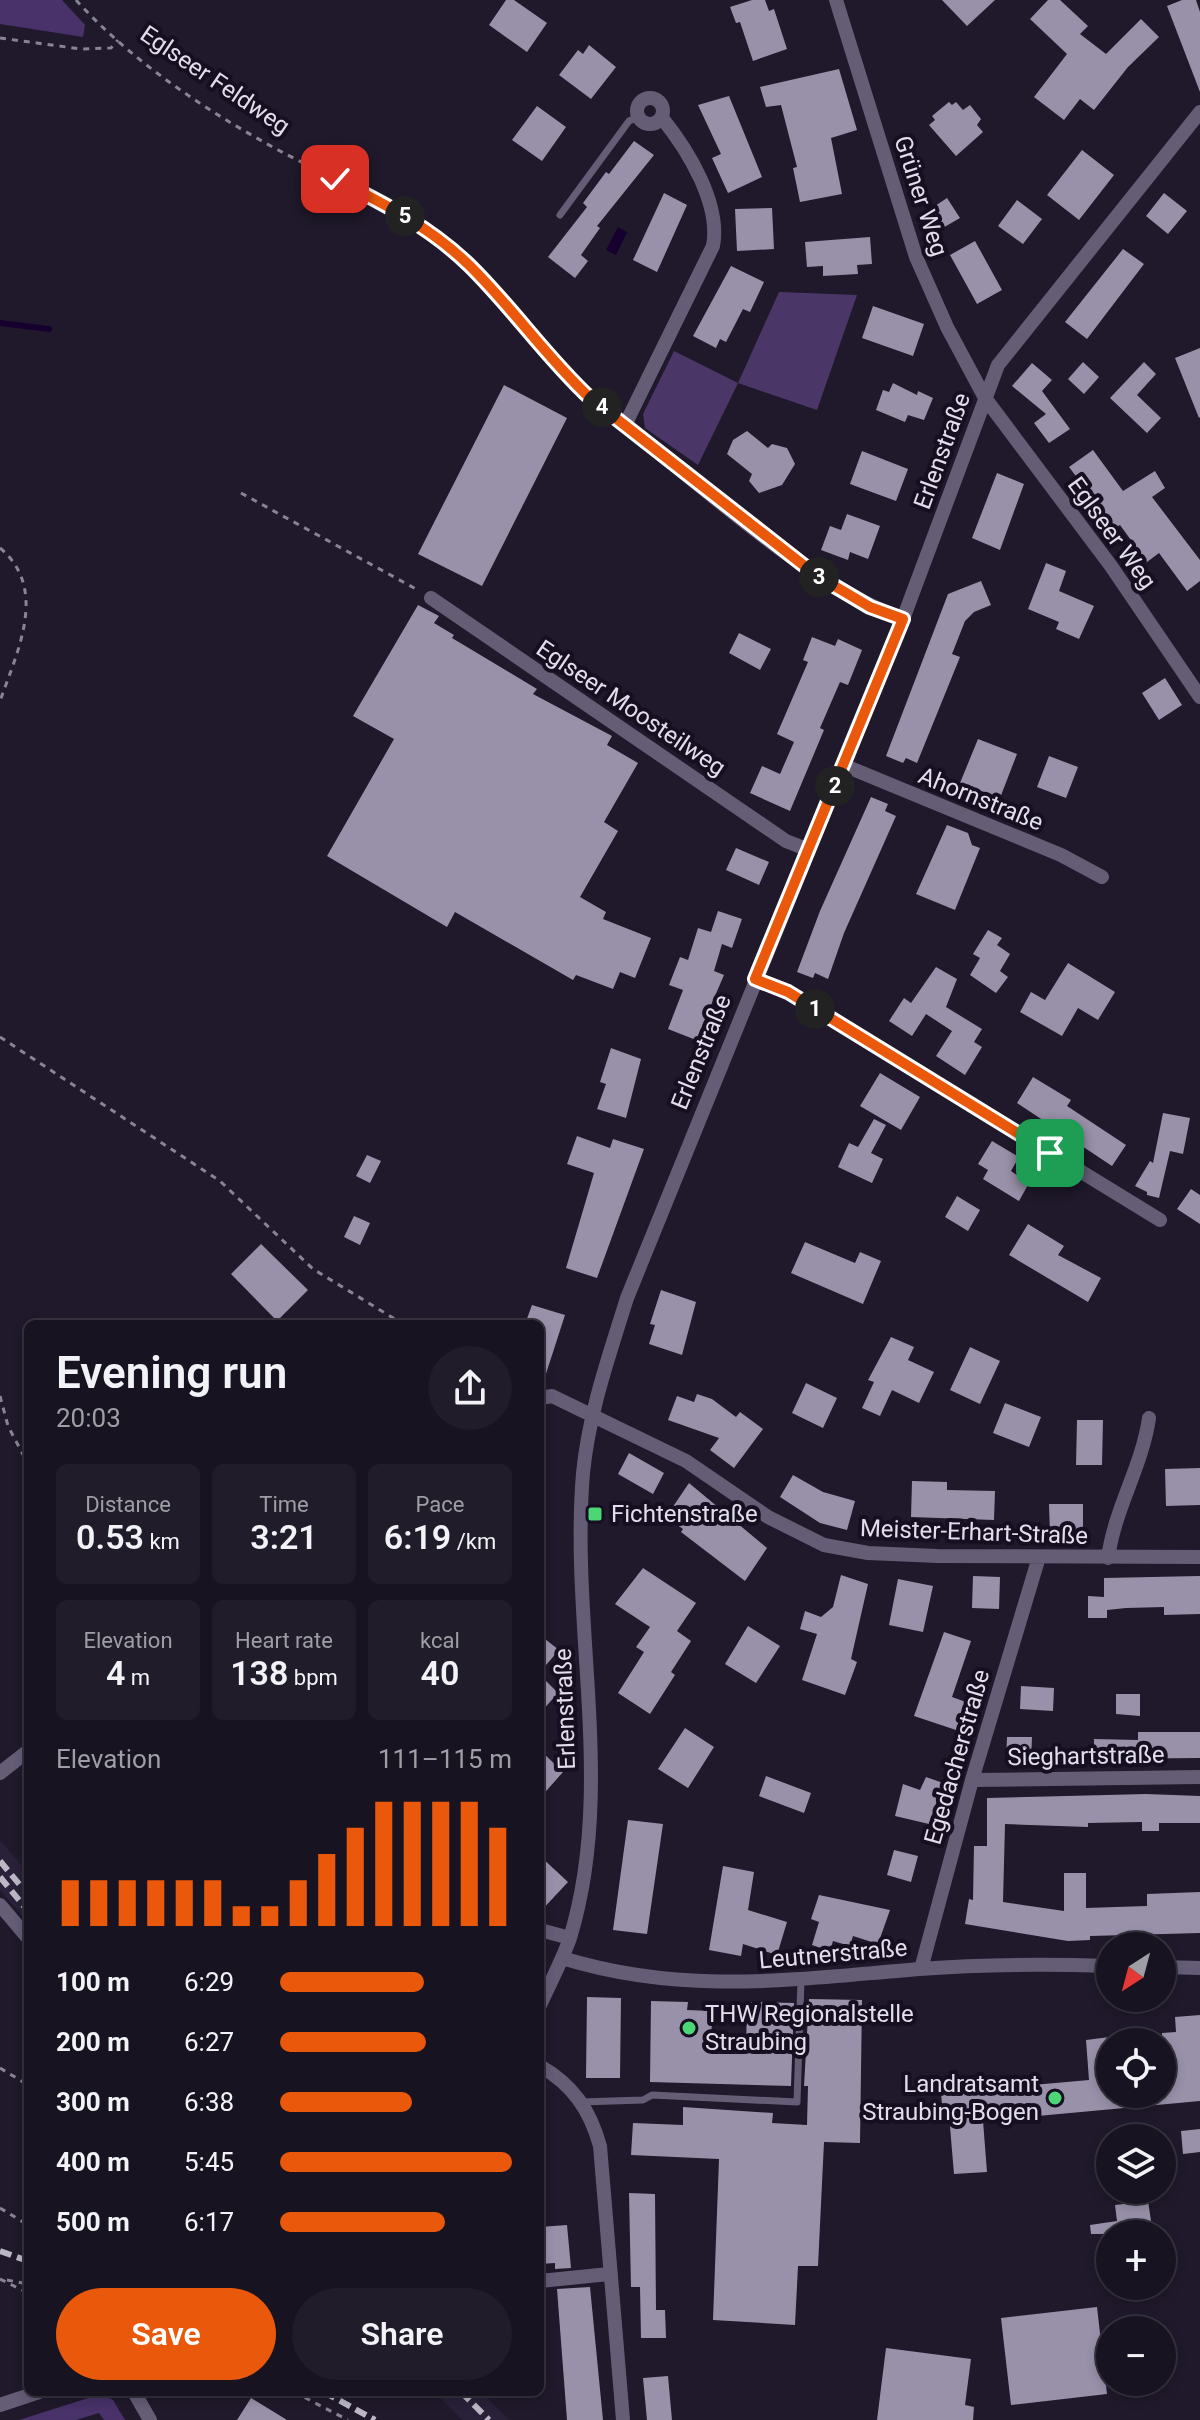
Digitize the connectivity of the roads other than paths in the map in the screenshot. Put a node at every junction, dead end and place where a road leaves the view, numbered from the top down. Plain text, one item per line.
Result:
1 (836, 0) edge
2 (1200, 112) edge
3 (638, 117) junction
4 (662, 118) junction
5 (560, 215) dead end
6 (985, 398) junction
7 (431, 598) road end
8 (903, 619) junction
9 (1200, 697) edge
10 (843, 765) junction
11 (809, 850) junction
12 (1102, 877) dead end
13 (755, 979) junction
14 (1160, 1220) dead end
15 (544, 1397) edge
16 (591, 1414) junction
17 (1149, 1418) dead end
18 (1039, 1557) junction
19 (1200, 1557) edge
20 (1108, 1558) junction
21 (24, 1754) edge
22 (0, 1773) edge
23 (1200, 1777) edge
24 (972, 1780) junction
25 (0, 1905) edge
26 (544, 1931) edge
27 (24, 1933) edge
28 (570, 1938) junction
29 (562, 1958) junction
30 (1096, 1966) edge
31 (1176, 1967) edge
32 (1200, 1968) edge
33 (921, 1969) junction
34 (801, 1980) junction
35 (544, 1996) edge
36 (544, 2068) edge
37 (581, 2102) junction
38 (609, 2274) junction
39 (544, 2281) edge
40 (27, 2396) edge
41 (136, 2396) edge
42 (0, 2405) edge
43 (150, 2420) edge
44 (623, 2420) edge

1 - 6 street, Grüner Weg
2 - 6 street, Erlenstraße
3 - 4 street
3 - 4 street
3 - 5 lane
4 - 8 street
6 - 8 street, Erlenstraße
6 - 9 street, Eglseer Weg
7 - 11 street, Eglseer Moosteilweg
8 - 10 street, Erlenstraße
10 - 11 street, Erlenstraße
10 - 12 street, Ahornstraße
11 - 13 street, Erlenstraße
13 - 14 street
13 - 16 street, Erlenstraße
15 - 16 street
16 - 18 street, Meister-Erhart-Straße
16 - 28 street, Erlenstraße
17 - 20 street
18 - 20 street, Meister-Erhart-Straße
18 - 24 street, Egedacherstraße
19 - 20 street, Meister-Erhart-Straße
21 - 22 street
23 - 24 street, Sieghartstraße
24 - 33 street, Egedacherstraße
25 - 27 street
26 - 28 street
28 - 29 street, Erlenstraße
29 - 34 street, Leutnerstraße
29 - 35 street, Erlenstraße
30 - 33 street, Leutnerstraße
31 - 32 street
33 - 34 street, Leutnerstraße
34 - 37 lane
36 - 37 street
37 - 38 street
38 - 39 street
38 - 44 street
40 - 42 street
41 - 43 street

